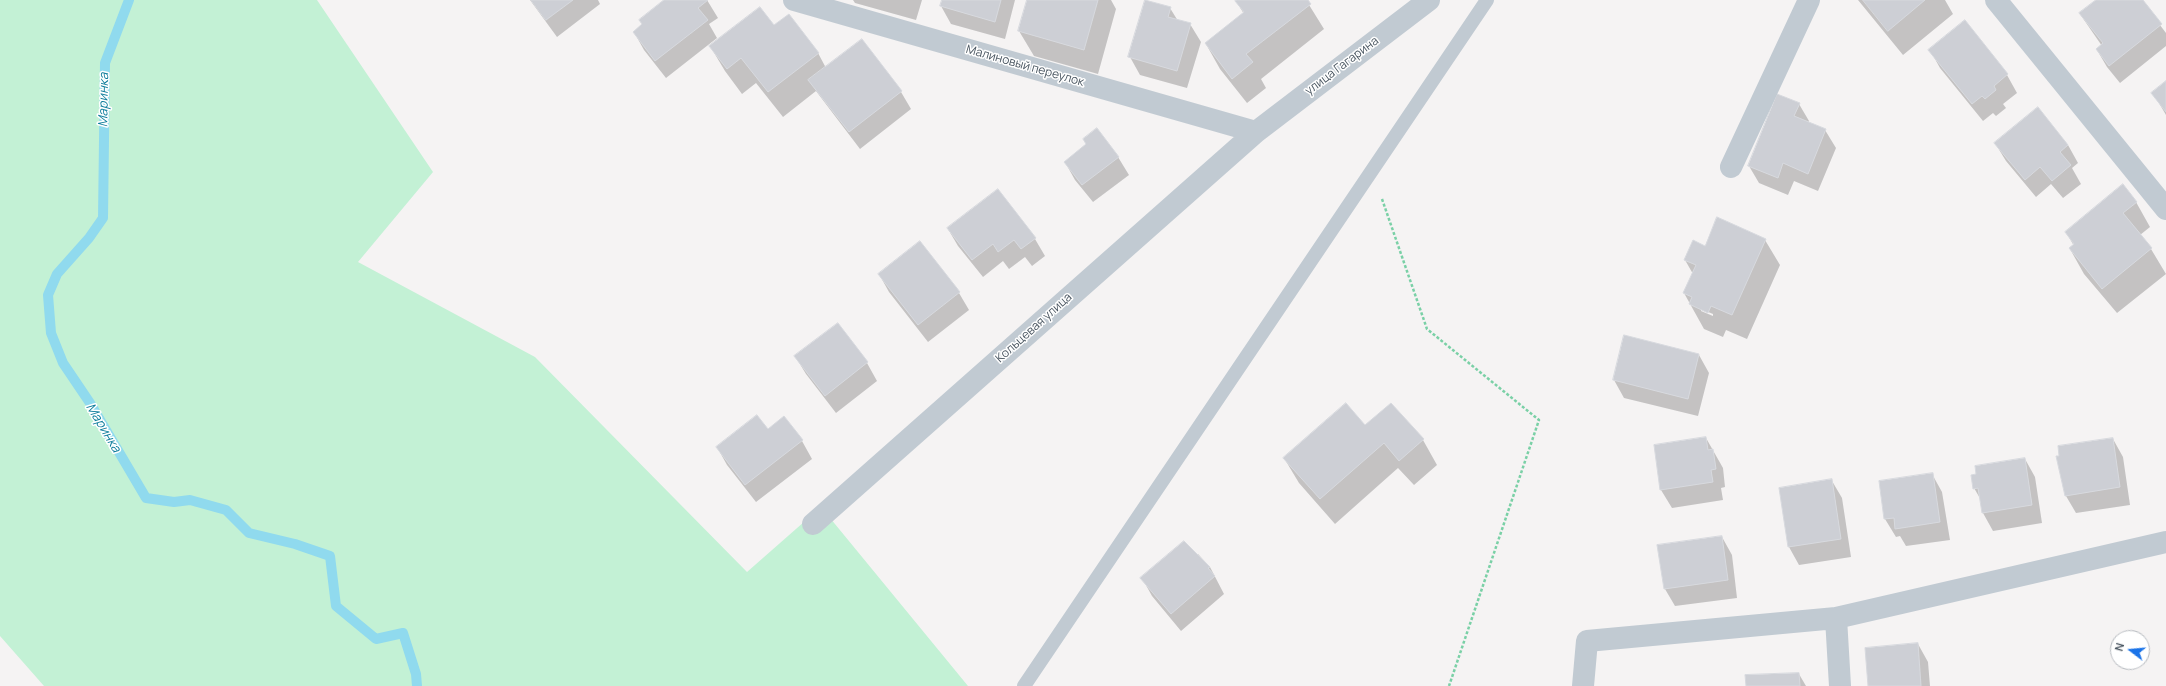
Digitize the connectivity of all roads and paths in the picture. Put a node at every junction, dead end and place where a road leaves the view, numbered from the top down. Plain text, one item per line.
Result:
1 (794, 0) edge
2 (1429, 0) edge
3 (1487, 0) edge
4 (1810, 0) edge
5 (1996, 0) edge
6 (1256, 132) junction
7 (1731, 167) dead end
8 (1372, 170) junction
9 (2166, 209) edge
10 (813, 524) dead end
11 (2166, 542) edge
12 (1836, 618) junction
13 (1024, 686) edge
14 (1449, 686) edge
15 (1583, 686) edge
16 (1840, 686) edge

1 - 6 street, Малиновый переулок
2 - 6 street, улица Гагарина
3 - 8 lane
4 - 7 street
5 - 9 street
6 - 10 street, Кольцевая улица
8 - 13 lane
8 - 14 path
11 - 12 street
12 - 15 street
12 - 16 street

